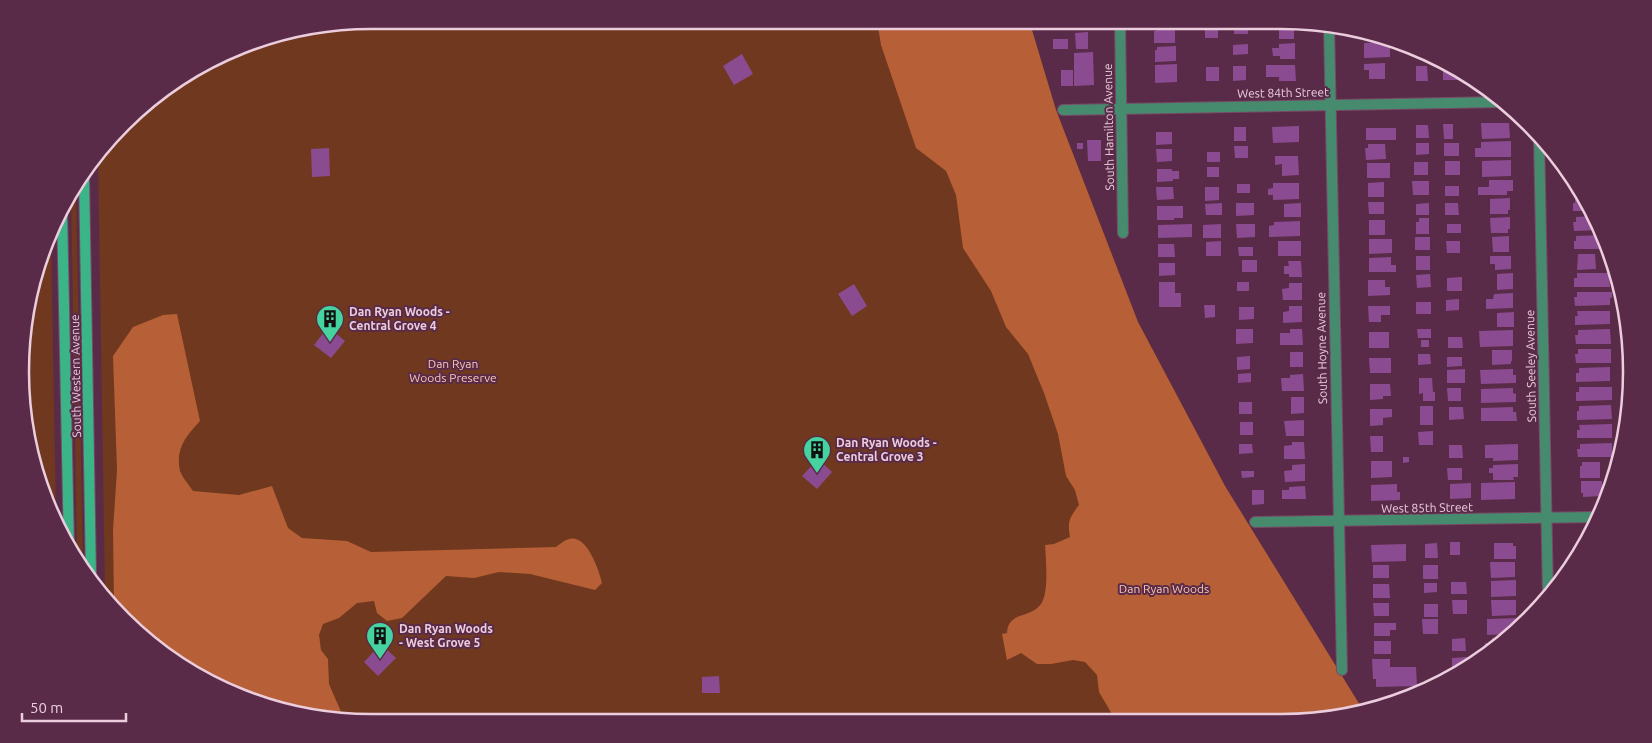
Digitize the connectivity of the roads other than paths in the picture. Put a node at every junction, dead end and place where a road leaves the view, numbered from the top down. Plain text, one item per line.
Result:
1 (1120, 29) edge
2 (1329, 33) edge
3 (1492, 102) edge
4 (1331, 105) junction
5 (1122, 109) junction
6 (1063, 110) dead end
7 (1539, 148) edge
8 (84, 185) edge
9 (62, 224) edge
10 (1123, 233) dead end
11 (1591, 517) edge
12 (1547, 518) junction
13 (1255, 522) dead end
14 (1338, 522) junction
15 (69, 531) edge
16 (91, 567) edge
17 (1548, 585) edge
18 (1342, 670) dead end

1 - 5 street, South Hamilton Avenue
2 - 4 street, South Hoyne Avenue
3 - 4 street, West 84th Street
4 - 5 street, West 84th Street
4 - 14 street, South Hoyne Avenue
5 - 6 street, West 84th Street
5 - 10 street, South Hamilton Avenue
7 - 12 street, South Seeley Avenue
8 - 16 main road, South Western Avenue
9 - 15 main road, South Western Avenue
11 - 12 street, West 85th Street
12 - 14 street, West 85th Street
12 - 17 street, South Seeley Avenue
13 - 14 street, West 85th Street
14 - 18 street, South Hoyne Avenue

